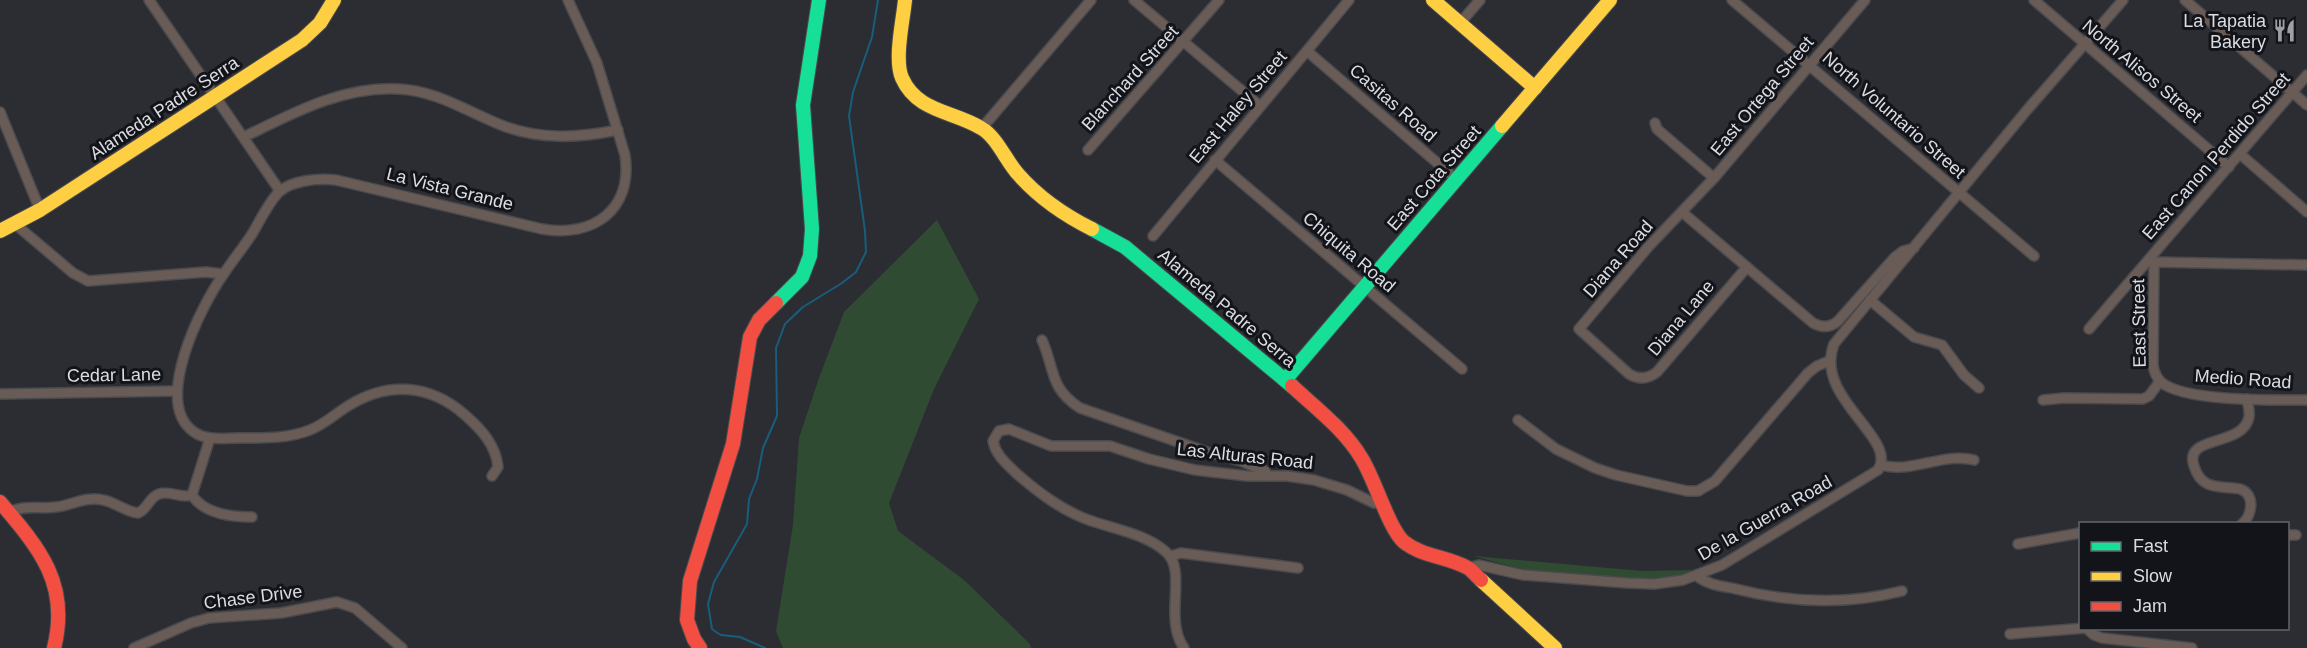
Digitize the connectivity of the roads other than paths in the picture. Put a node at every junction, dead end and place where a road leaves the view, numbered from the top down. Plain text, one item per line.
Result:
1 (149, 0) edge
2 (333, 0) edge
3 (568, 0) edge
4 (819, 0) edge
5 (905, 0) edge
6 (1091, 0) edge
7 (1134, 0) edge
8 (1219, 0) edge
9 (1348, 0) edge
10 (1433, 0) edge
11 (1480, 0) edge
12 (1610, 0) edge
13 (1733, 0) edge
14 (1865, 0) edge
15 (2034, 0) edge
16 (2123, 0) edge
17 (2185, 0) edge
18 (1460, 22) junction
19 (1184, 42) junction
20 (2086, 44) junction
21 (1308, 51) junction
22 (1810, 65) junction
23 (2307, 75) edge
24 (1535, 88) junction
25 (2292, 92) junction
26 (215, 97) junction
27 (2307, 105) edge
28 (1260, 106) junction
29 (0, 112) edge
30 (1655, 123) dead end
31 (982, 128) junction
32 (618, 130) junction
33 (243, 137) junction
34 (1088, 150) dead end
35 (2240, 154) junction
36 (1215, 160) junction
37 (2229, 167) junction
38 (1714, 178) junction
39 (1456, 179) junction
40 (280, 191) junction
41 (1959, 192) junction
42 (40, 210) junction
43 (1682, 212) junction
44 (2307, 212) edge
45 (15, 224) junction
46 (0, 231) edge
47 (1153, 236) dead end
48 (1914, 248) junction
49 (2034, 256) dead end
50 (2152, 260) junction
51 (2307, 265) edge
52 (1747, 267) junction
53 (223, 274) junction
54 (1365, 287) junction
55 (1870, 300) junction
56 (1579, 329) joint
57 (2089, 329) dead end
58 (1042, 340) dead end
59 (1830, 361) junction
60 (1462, 369) dead end
61 (1285, 380) junction
62 (2160, 381) junction
63 (1979, 388) dead end
64 (176, 391) junction
65 (0, 394) edge
66 (2247, 399) junction
67 (2043, 400) dead end
68 (2307, 400) edge
69 (1518, 420) dead end
70 (210, 438) junction
71 (1974, 460) dead end
72 (1881, 465) junction
73 (492, 476) dead end
74 (1268, 476) junction
75 (192, 495) junction
76 (1383, 503) junction
77 (5, 507) edge
78 (252, 517) dead end
79 (2243, 522) edge
80 (2079, 533) edge
81 (2018, 544) dead end
82 (1171, 556) junction
83 (1298, 568) dead end
84 (1468, 568) junction
85 (1697, 576) junction
86 (1902, 591) dead end
87 (2079, 629) edge
88 (2088, 630) edge
89 (2010, 634) dead end
90 (56, 647) edge
91 (135, 648) edge
92 (402, 648) edge
93 (700, 648) edge
94 (1184, 648) edge
95 (1555, 648) edge
96 (2193, 648) edge

1 - 26 street
2 - 26 street, Alameda Padre Serra
3 - 32 street, La Vista Grande
4 - 93 street
5 - 31 street, Alameda Padre Serra
6 - 31 street
7 - 19 street
8 - 19 street, Blanchard Street
9 - 21 street, East Haley Street
10 - 18 street
11 - 18 street
12 - 24 street, East Cota Street
13 - 22 street, North Voluntario Street
14 - 22 street, East Ortega Street
15 - 20 street, North Alisos Street
16 - 20 street
17 - 25 street
18 - 24 street
19 - 28 street
19 - 34 street, Blanchard Street
20 - 37 street, North Alisos Street
20 - 41 street
21 - 28 street, East Haley Street
21 - 39 street, Casitas Road
22 - 38 street, East Ortega Street
22 - 41 street, North Voluntario Street
23 - 25 street, East Canon Perdido Street
24 - 39 street, East Cota Street
25 - 27 street
25 - 35 street, East Canon Perdido Street
26 - 33 street
26 - 42 street, Alameda Padre Serra
28 - 36 street, East Haley Street
29 - 42 street
30 - 38 street
31 - 61 street, Alameda Padre Serra
32 - 33 street
32 - 40 street, La Vista Grande
33 - 40 street
35 - 37 street, East Canon Perdido Street
35 - 44 street
36 - 47 street, East Haley Street
36 - 54 street, Chiquita Road
37 - 50 street, East Canon Perdido Street
38 - 43 street, East Ortega Street
39 - 54 street, East Cota Street
40 - 53 street
41 - 48 street
41 - 49 street, North Voluntario Street
42 - 45 street, Alameda Padre Serra
43 - 52 street
43 - 56 street, Diana Road
45 - 46 street, Alameda Padre Serra
45 - 53 street
48 - 52 street
48 - 55 street
50 - 51 street
50 - 57 street, East Canon Perdido Street
50 - 62 street, East Street
52 - 56 street, Diana Lane
53 - 64 street
54 - 60 street, Chiquita Road
54 - 61 street, East Cota Street
55 - 59 street
55 - 63 street
58 - 74 street
59 - 69 street
59 - 72 street
61 - 76 street, Alameda Padre Serra
62 - 66 street, Medio Road
62 - 67 street
64 - 65 street, Cedar Lane
64 - 70 street, Cedar Lane
66 - 68 street, Medio Road
66 - 79 street
70 - 73 street
70 - 75 street
71 - 72 street
72 - 85 street, De la Guerra Road
74 - 76 street, Las Alturas Road
74 - 82 street, Las Alturas Road
75 - 77 street
75 - 78 street
76 - 84 street, Alameda Padre Serra
77 - 90 street
80 - 81 street
82 - 83 street
82 - 94 street
84 - 85 street, De la Guerra Road
84 - 95 street, Alameda Padre Serra
85 - 86 street
87 - 89 street
88 - 96 street
91 - 92 street, Chase Drive

